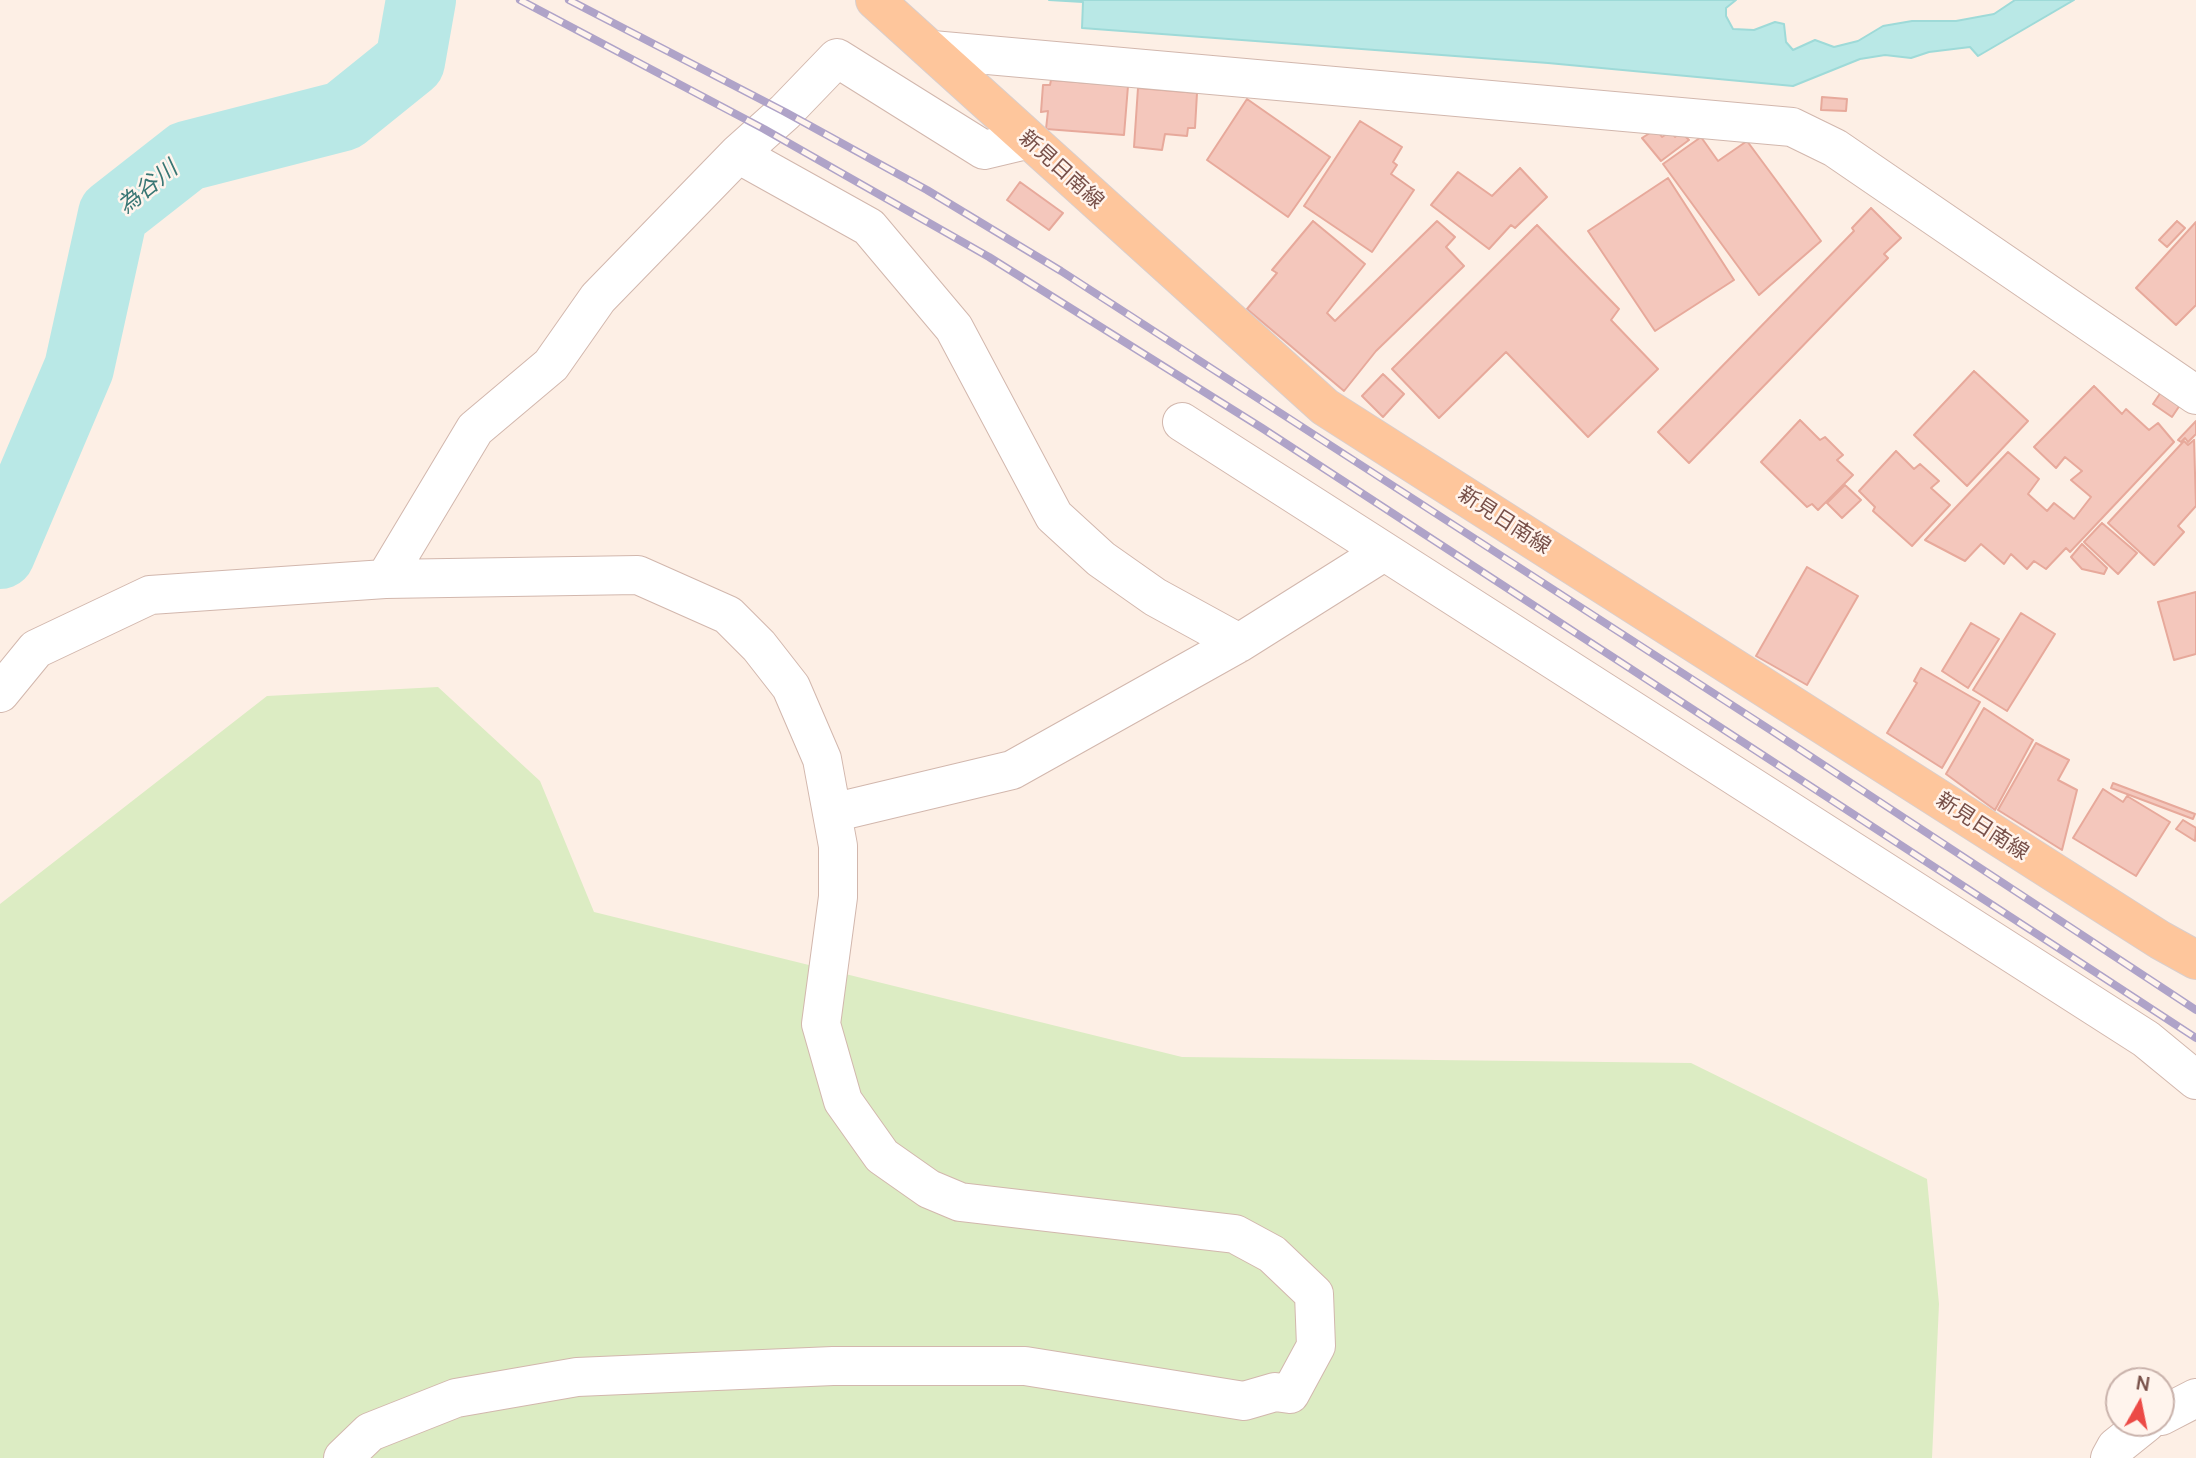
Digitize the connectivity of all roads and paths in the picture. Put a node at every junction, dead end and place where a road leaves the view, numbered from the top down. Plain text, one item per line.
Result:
1 (875, 0) edge
2 (932, 50) junction
3 (1026, 140) junction
4 (737, 154) junction
5 (2196, 395) edge
6 (1182, 422) dead end
7 (1382, 553) junction
8 (385, 579) junction
9 (1239, 643) junction
10 (0, 693) edge
11 (832, 813) junction
12 (2196, 960) edge
13 (2196, 1080) edge
14 (2196, 1398) edge
15 (2175, 1409) edge
16 (2128, 1437) edge
17 (343, 1458) edge
18 (2110, 1458) edge

1 - 2 main road, 新見日南線
2 - 3 main road, 新見日南線
2 - 5 street
3 - 4 street
3 - 12 main road, 新見日南線
4 - 8 street
4 - 9 street
6 - 7 street
7 - 9 street
7 - 13 street
8 - 10 street
8 - 11 street
9 - 11 street
11 - 17 street
14 - 15 street
16 - 18 street

